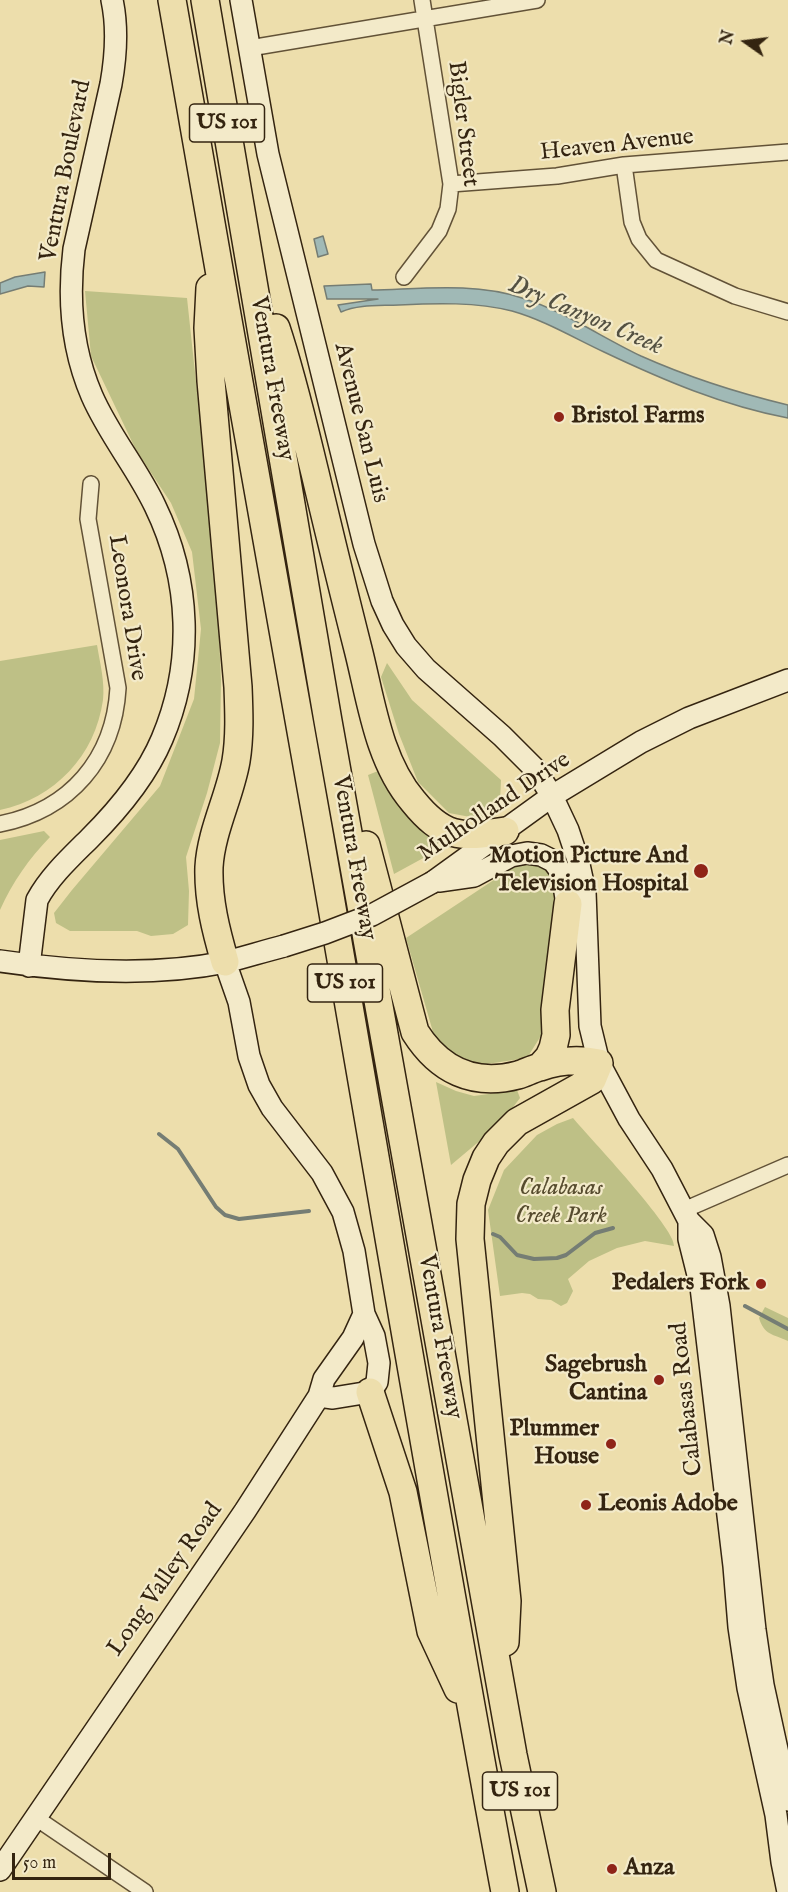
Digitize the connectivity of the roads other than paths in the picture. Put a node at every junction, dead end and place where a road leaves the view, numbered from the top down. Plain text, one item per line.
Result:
1 (112, 0) edge
2 (172, 0) edge
3 (205, 0) edge
4 (241, 0) edge
5 (422, 0) edge
6 (537, 0) edge
7 (425, 19) junction
8 (250, 48) junction
9 (788, 152) edge
10 (624, 165) junction
11 (451, 184) junction
12 (213, 245) junction
13 (248, 246) junction
14 (404, 277) dead end
15 (788, 312) edge
16 (91, 484) dead end
17 (788, 680) edge
18 (328, 721) junction
19 (552, 796) junction
20 (0, 824) edge
21 (505, 831) junction
22 (433, 882) junction
23 (568, 904) junction
24 (0, 961) edge
25 (225, 962) junction
26 (29, 966) junction
27 (599, 1063) junction
28 (540, 1067) junction
29 (788, 1165) edge
30 (687, 1215) junction
31 (364, 1314) junction
32 (370, 1392) junction
33 (319, 1396) junction
34 (502, 1690) junction
35 (473, 1722) junction
36 (788, 1800) edge
37 (36, 1818) junction
38 (0, 1870) edge
39 (145, 1892) edge
40 (505, 1892) edge
41 (542, 1892) edge
42 (788, 1892) edge

1 - 26 main road, Ventura Boulevard
2 - 12 highway, Ventura Freeway / US 101
3 - 13 highway, Ventura Freeway / US 101
4 - 8 main road, Avenue San Luis
5 - 7 street, Bigler Street
6 - 7 street
7 - 8 street
7 - 11 street, Bigler Street
8 - 19 main road, Avenue San Luis
9 - 10 street, Heaven Avenue
10 - 11 street, Heaven Avenue
10 - 15 street
11 - 14 street, Bigler Street
12 - 25 highway
12 - 35 highway, Ventura Freeway / US 101
13 - 18 highway, Ventura Freeway / US 101
13 - 21 highway
16 - 20 street, Leonora Drive
17 - 19 main road, Mulholland Drive
18 - 28 highway
18 - 34 highway, Ventura Freeway / US 101
19 - 21 main road, Mulholland Drive
19 - 27 main road, Calabasas Road
21 - 22 main road, Mulholland Drive
22 - 23 main road
22 - 25 main road, Mulholland Drive, bridge
23 - 27 main road
23 - 28 highway
24 - 26 main road, Mulholland Drive
25 - 26 main road, Mulholland Drive
25 - 31 main road
27 - 28 highway
27 - 30 main road, Calabasas Road
27 - 34 highway
29 - 30 street
30 - 36 main road, Calabasas Road
30 - 42 main road, Calabasas Road
31 - 32 main road
31 - 33 main road, Long Valley Road
32 - 33 main road
32 - 35 highway
33 - 37 main road, Long Valley Road
34 - 41 highway, Ventura Freeway / US 101
35 - 40 highway, Ventura Freeway / US 101
37 - 38 main road, Long Valley Road
37 - 39 street

